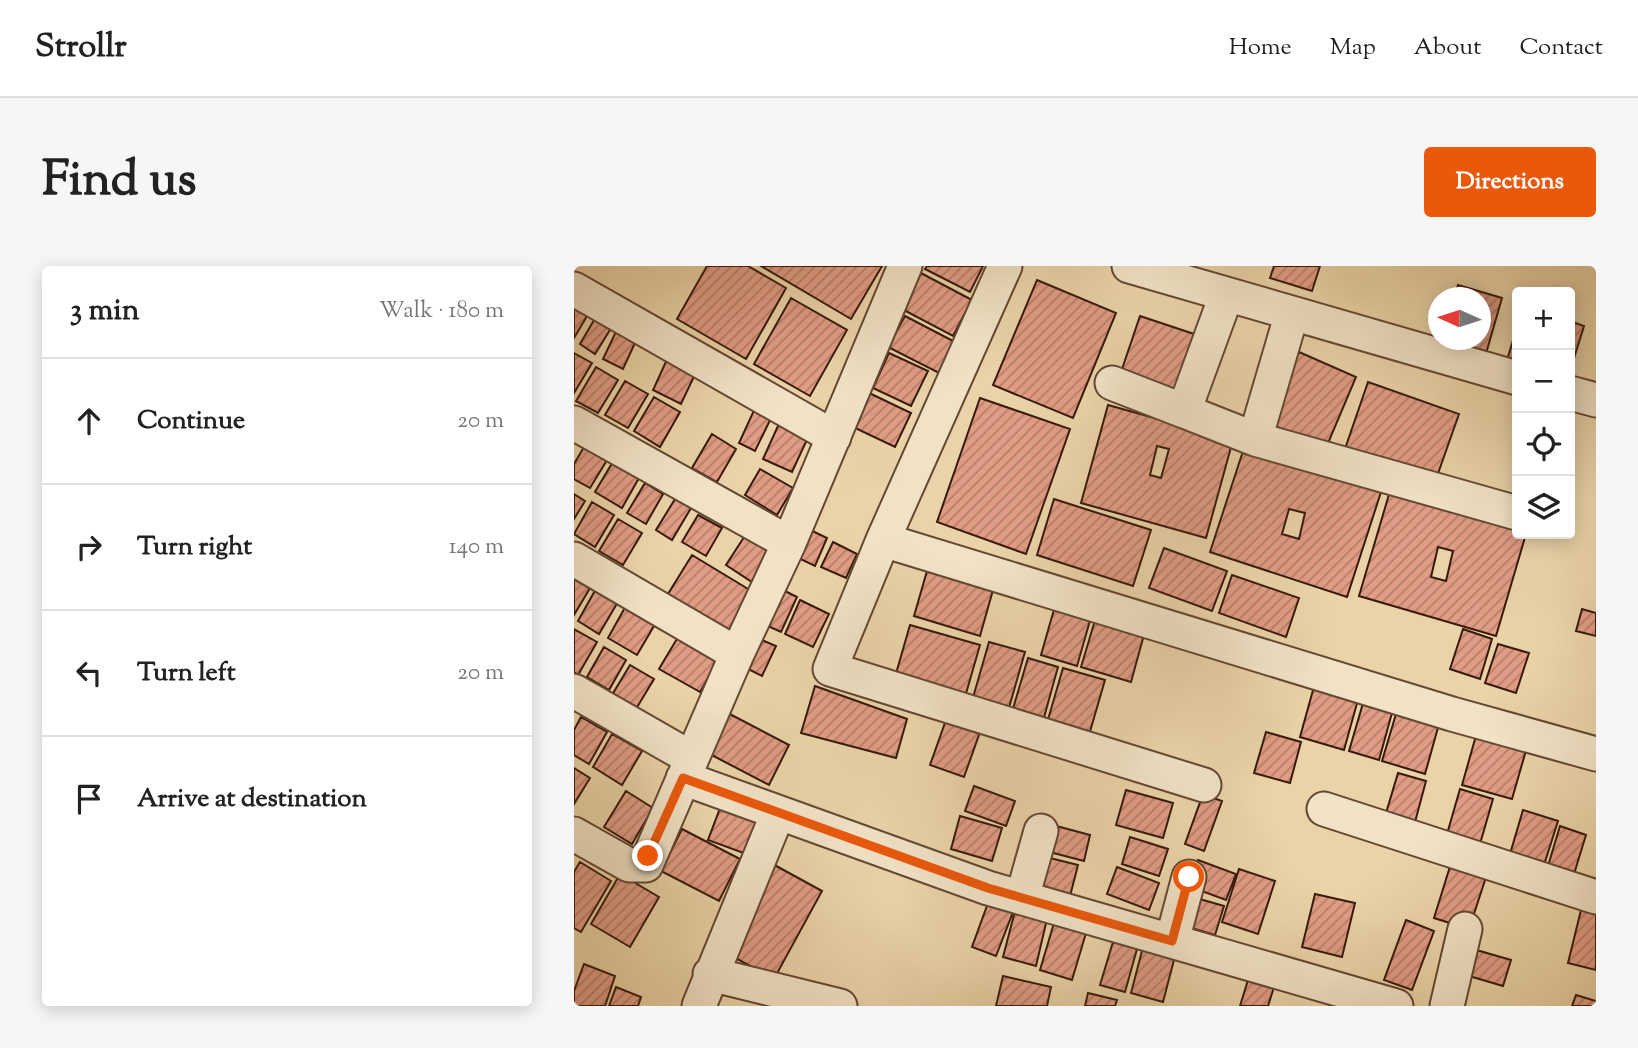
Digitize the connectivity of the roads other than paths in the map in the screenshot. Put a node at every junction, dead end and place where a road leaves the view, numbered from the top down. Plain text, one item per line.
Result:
1 (905, 266) edge
2 (1005, 266) edge
3 (1129, 266) edge
4 (574, 289) edge
5 (1226, 296) junction
6 (1292, 313) junction
7 (1512, 377) edge
8 (1112, 383) dead end
9 (1575, 394) edge
10 (1596, 400) edge
11 (1184, 411) junction
12 (574, 424) edge
13 (834, 437) junction
14 (1255, 439) junction
15 (1512, 512) edge
16 (883, 540) junction
17 (789, 543) junction
18 (574, 559) edge
19 (737, 654) junction
20 (574, 691) edge
21 (1596, 754) edge
22 (687, 768) junction
23 (1204, 785) dead end
24 (1324, 809) dead end
25 (778, 813) junction
26 (1041, 831) dead end
27 (574, 834) edge
28 (1189, 877) dead end
29 (1596, 897) edge
30 (1022, 898) junction
31 (1465, 929) dead end
32 (1172, 941) junction
33 (710, 974) junction
34 (699, 1006) edge
35 (840, 1006) edge
36 (1396, 1006) edge
37 (1447, 1006) edge

1 - 13 street
2 - 16 street
3 - 5 street
4 - 13 street
5 - 6 street
5 - 11 street
6 - 7 street
6 - 14 street
8 - 11 street
9 - 10 street
11 - 14 street
12 - 17 street
13 - 17 street
14 - 15 street
16 - 21 street
16 - 23 street
17 - 19 street
18 - 19 street
19 - 22 street
20 - 22 street
22 - 25 street
22 - 27 street
24 - 29 street
25 - 30 street
25 - 33 street
26 - 30 street
28 - 32 street
30 - 32 street
31 - 37 street
32 - 36 street
33 - 34 street
33 - 35 street

